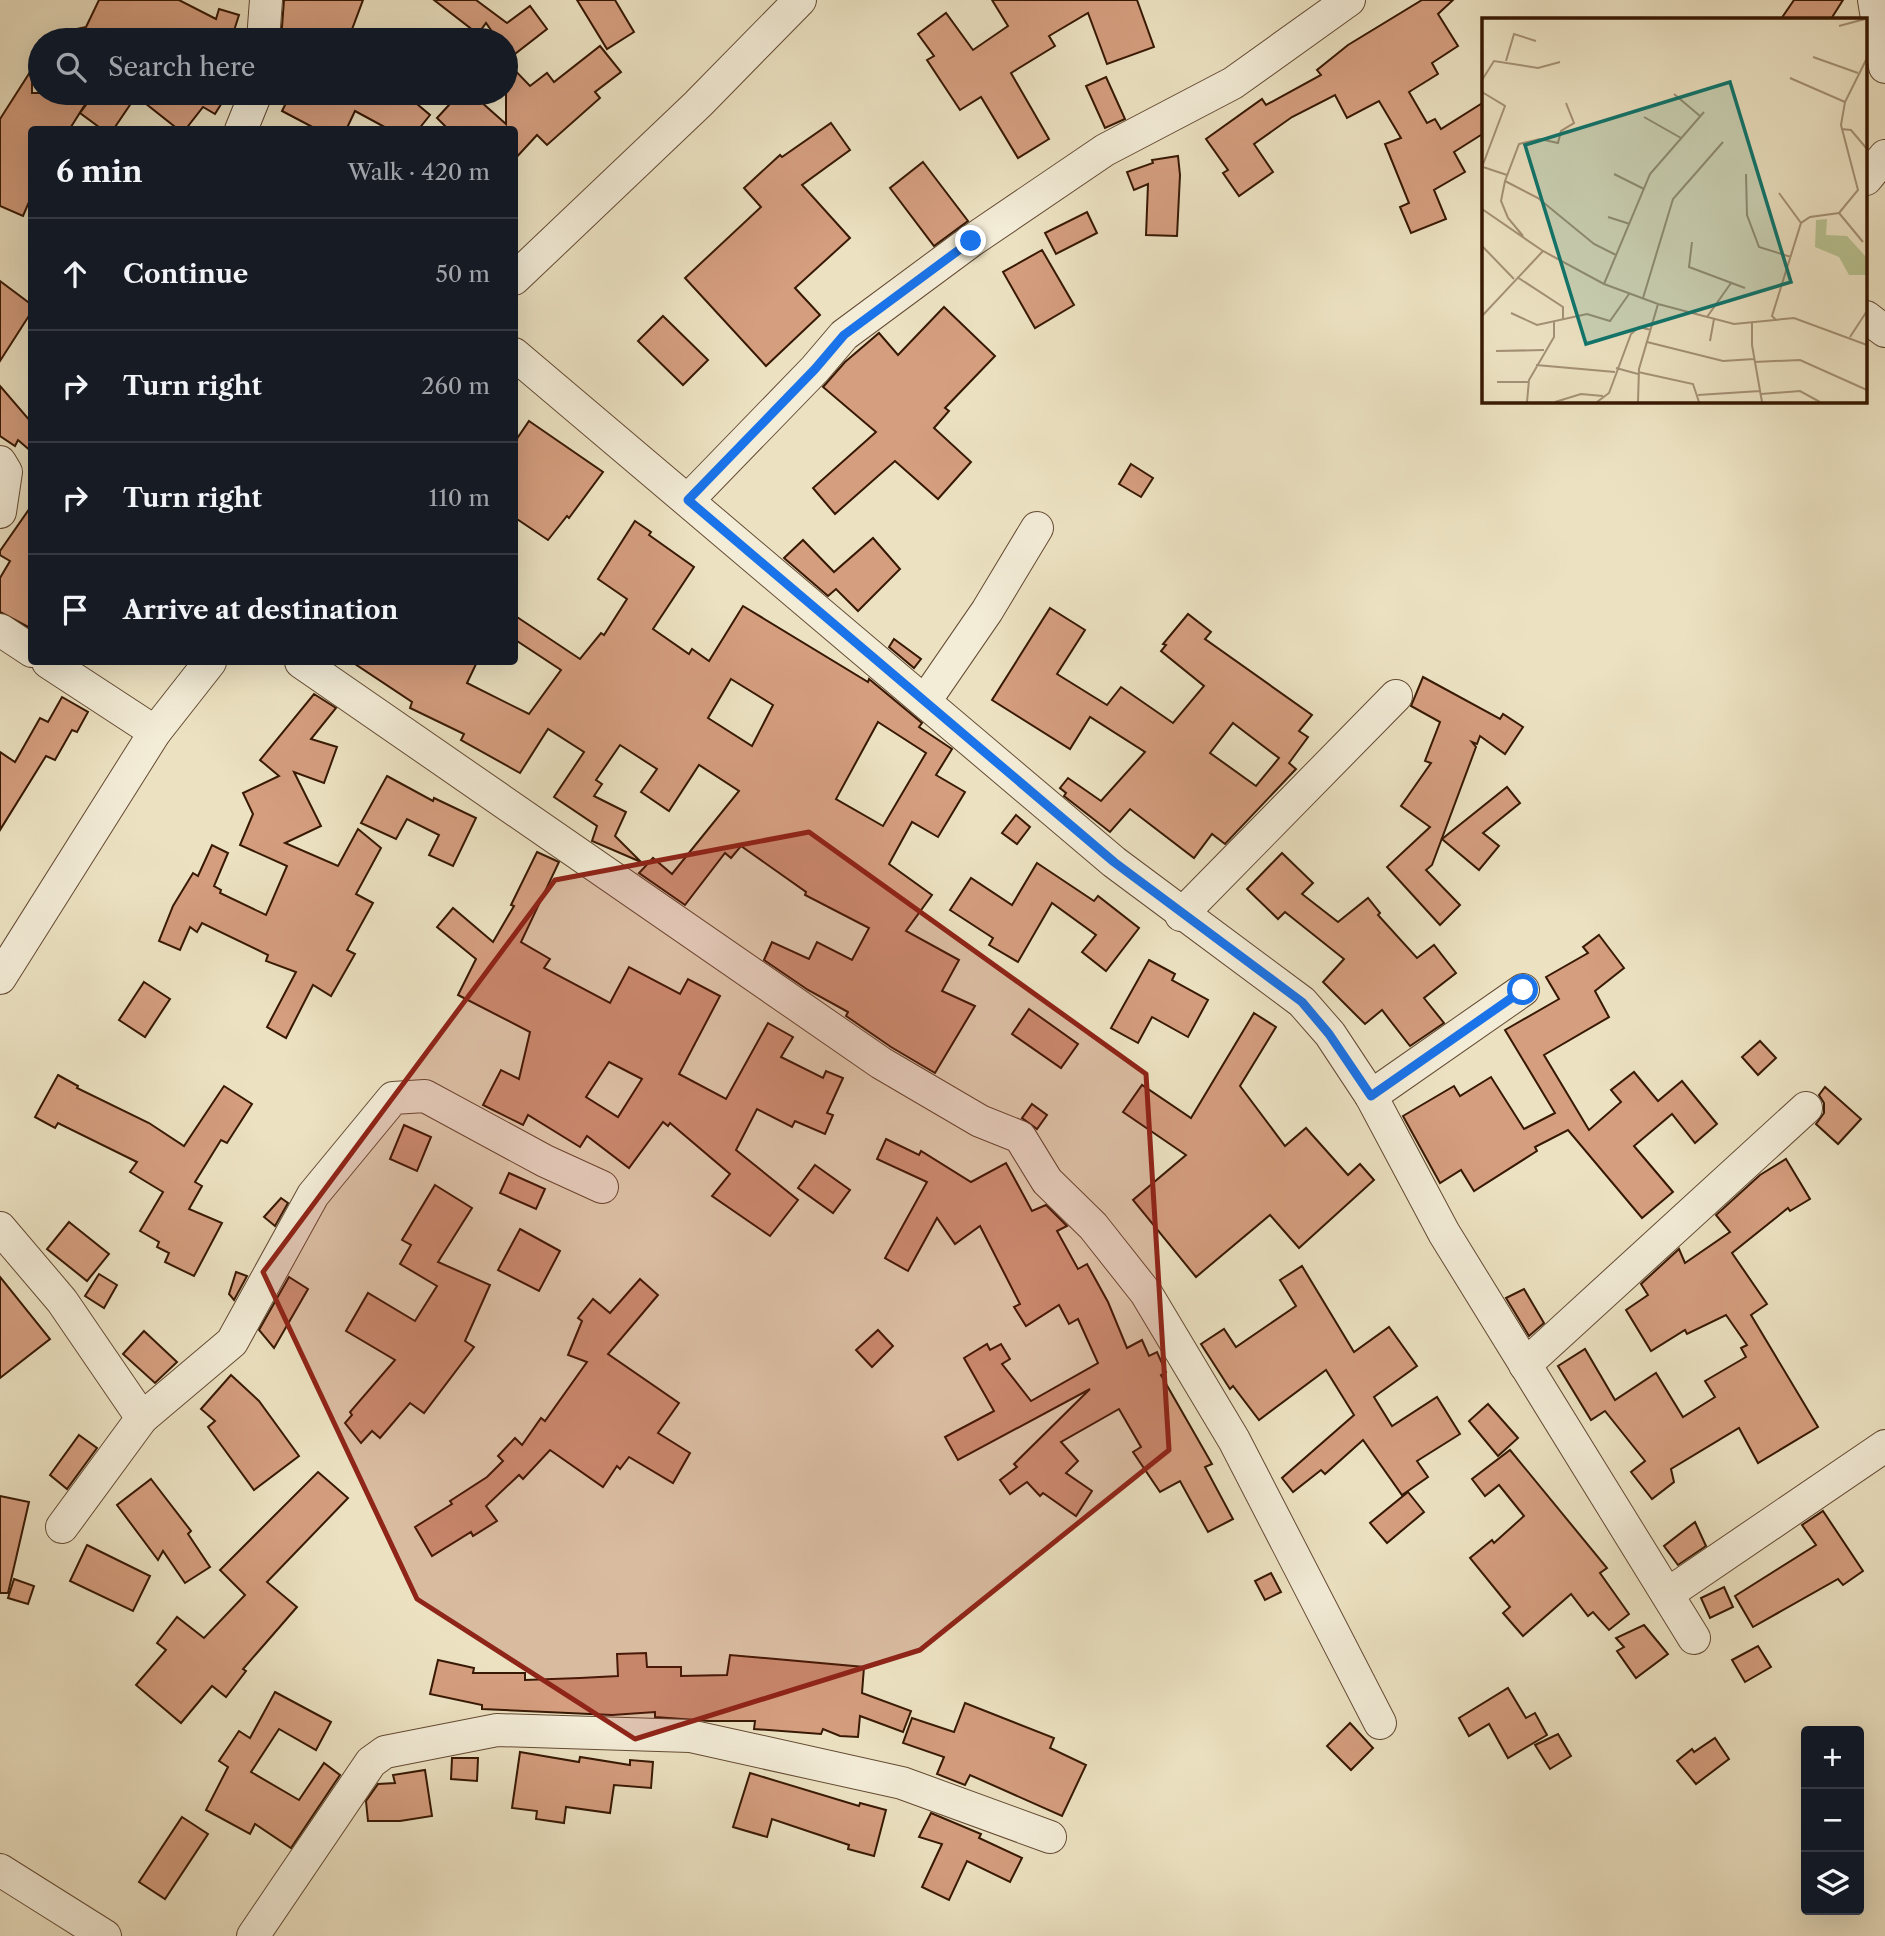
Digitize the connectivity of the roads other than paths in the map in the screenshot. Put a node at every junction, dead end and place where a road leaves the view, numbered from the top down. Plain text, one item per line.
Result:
1 (267, 0) edge
2 (800, 0) edge
3 (1349, 0) edge
4 (1874, 0) edge
5 (264, 28) edge
6 (1885, 67) edge
7 (251, 105) edge
8 (243, 126) edge
9 (1885, 156) edge
10 (1868, 177) edge
11 (518, 275) edge
12 (1868, 318) edge
13 (1885, 331) edge
14 (518, 357) edge
15 (0, 462) edge
16 (688, 500) junction
17 (0, 513) edge
18 (1037, 528) dead end
19 (0, 630) edge
20 (28, 648) edge
21 (53, 665) edge
22 (208, 665) edge
23 (305, 665) edge
24 (1396, 696) dead end
25 (925, 701) junction
26 (155, 732) junction
27 (1181, 915) junction
28 (0, 978) edge
29 (1523, 990) dead end
30 (1371, 1096) junction
31 (1805, 1108) dead end
32 (602, 1187) dead end
33 (0, 1228) edge
34 (1525, 1365) junction
35 (142, 1418) junction
36 (1885, 1446) edge
37 (62, 1527) dead end
38 (1669, 1593) junction
39 (1694, 1638) dead end
40 (1380, 1723) dead end
41 (1050, 1837) dead end
42 (0, 1870) edge
43 (104, 1936) edge
44 (253, 1936) edge

1 - 5 street
2 - 11 street
3 - 16 street
4 - 6 street
7 - 8 street
9 - 10 street
12 - 13 street
14 - 16 street
15 - 17 street
16 - 25 street
18 - 25 street
19 - 20 street
21 - 26 street
22 - 26 street
23 - 40 street
24 - 27 street
25 - 27 street
26 - 28 street
27 - 30 street
29 - 30 street
30 - 34 street
31 - 34 street
32 - 35 street
33 - 35 street
34 - 38 street
35 - 37 street
36 - 38 street
38 - 39 street
41 - 44 street
42 - 43 street

